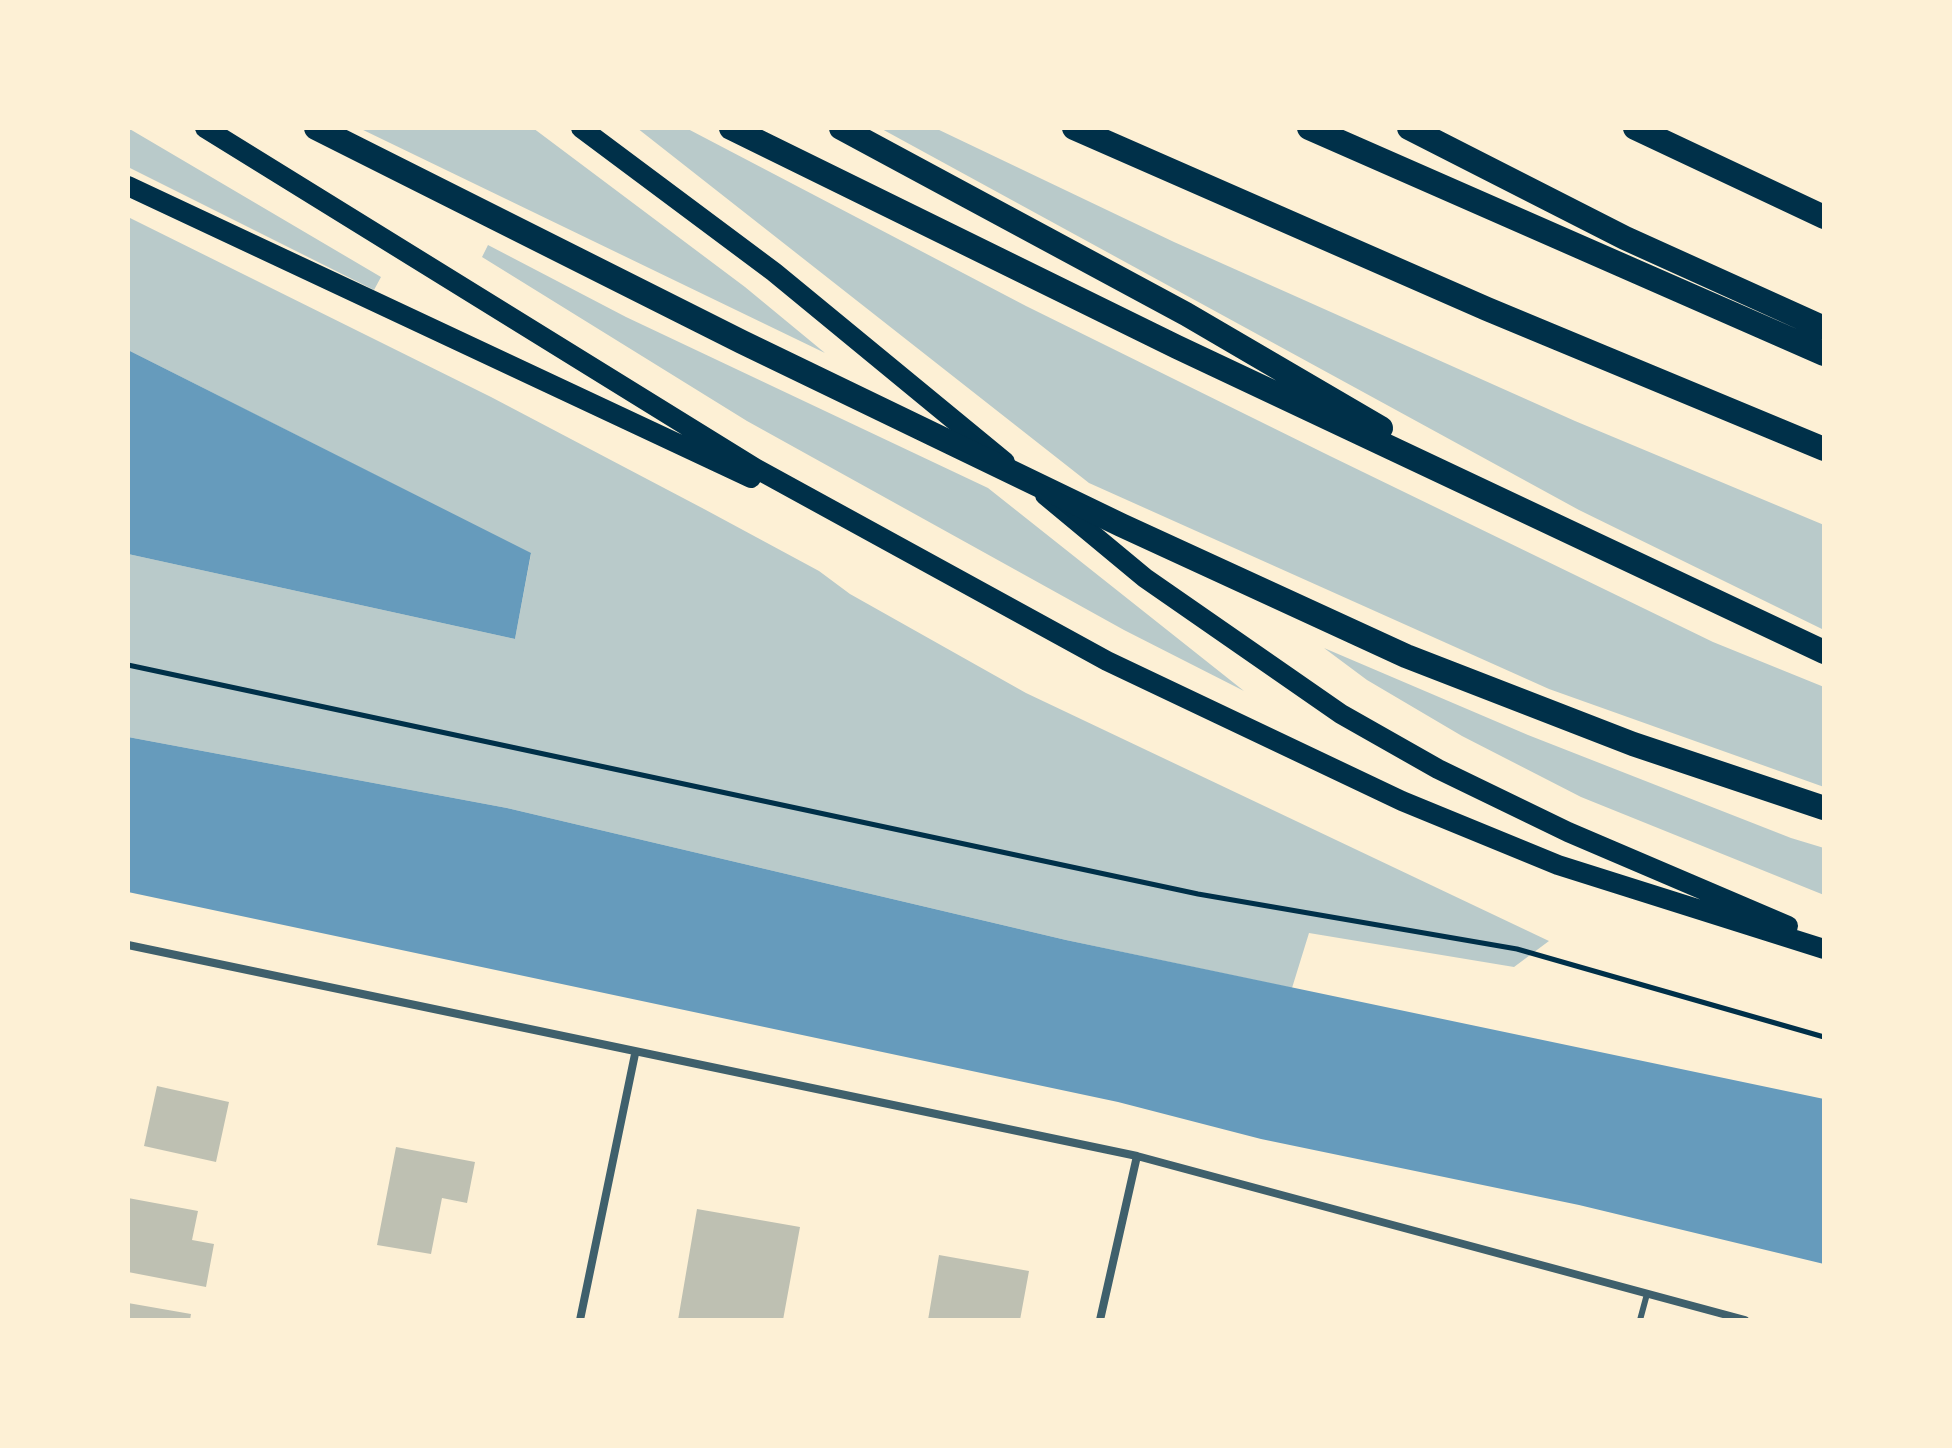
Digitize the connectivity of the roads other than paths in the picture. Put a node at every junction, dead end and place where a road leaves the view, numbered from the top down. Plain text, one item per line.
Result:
1 (205, 128) edge
2 (316, 128) edge
3 (581, 128) edge
4 (731, 128) edge
5 (841, 128) edge
6 (1074, 128) edge
7 (1309, 128) edge
8 (1409, 128) edge
9 (1635, 128) edge
10 (128, 186) edge
11 (1824, 217) edge
12 (1824, 328) edge
13 (1824, 354) edge
14 (1824, 449) edge
15 (1520, 509) junction
16 (877, 537) junction
17 (1824, 652) edge
18 (1824, 808) edge
19 (1824, 942) edge
20 (128, 945) edge
21 (1824, 949) edge
22 (635, 1054) junction
23 (1137, 1156) junction
24 (1647, 1294) junction
25 (580, 1320) edge
26 (1100, 1320) edge
27 (1640, 1320) edge
28 (1745, 1320) edge

1 - 16 main road
2 - 18 highway
3 - 19 main road
4 - 15 highway
5 - 15 highway
6 - 14 highway
7 - 13 highway
8 - 12 highway
9 - 11 highway
10 - 16 main road
15 - 17 highway
16 - 21 main road
20 - 22 street
22 - 23 street
22 - 25 street
23 - 24 street
23 - 26 street
24 - 27 lane
24 - 28 street

